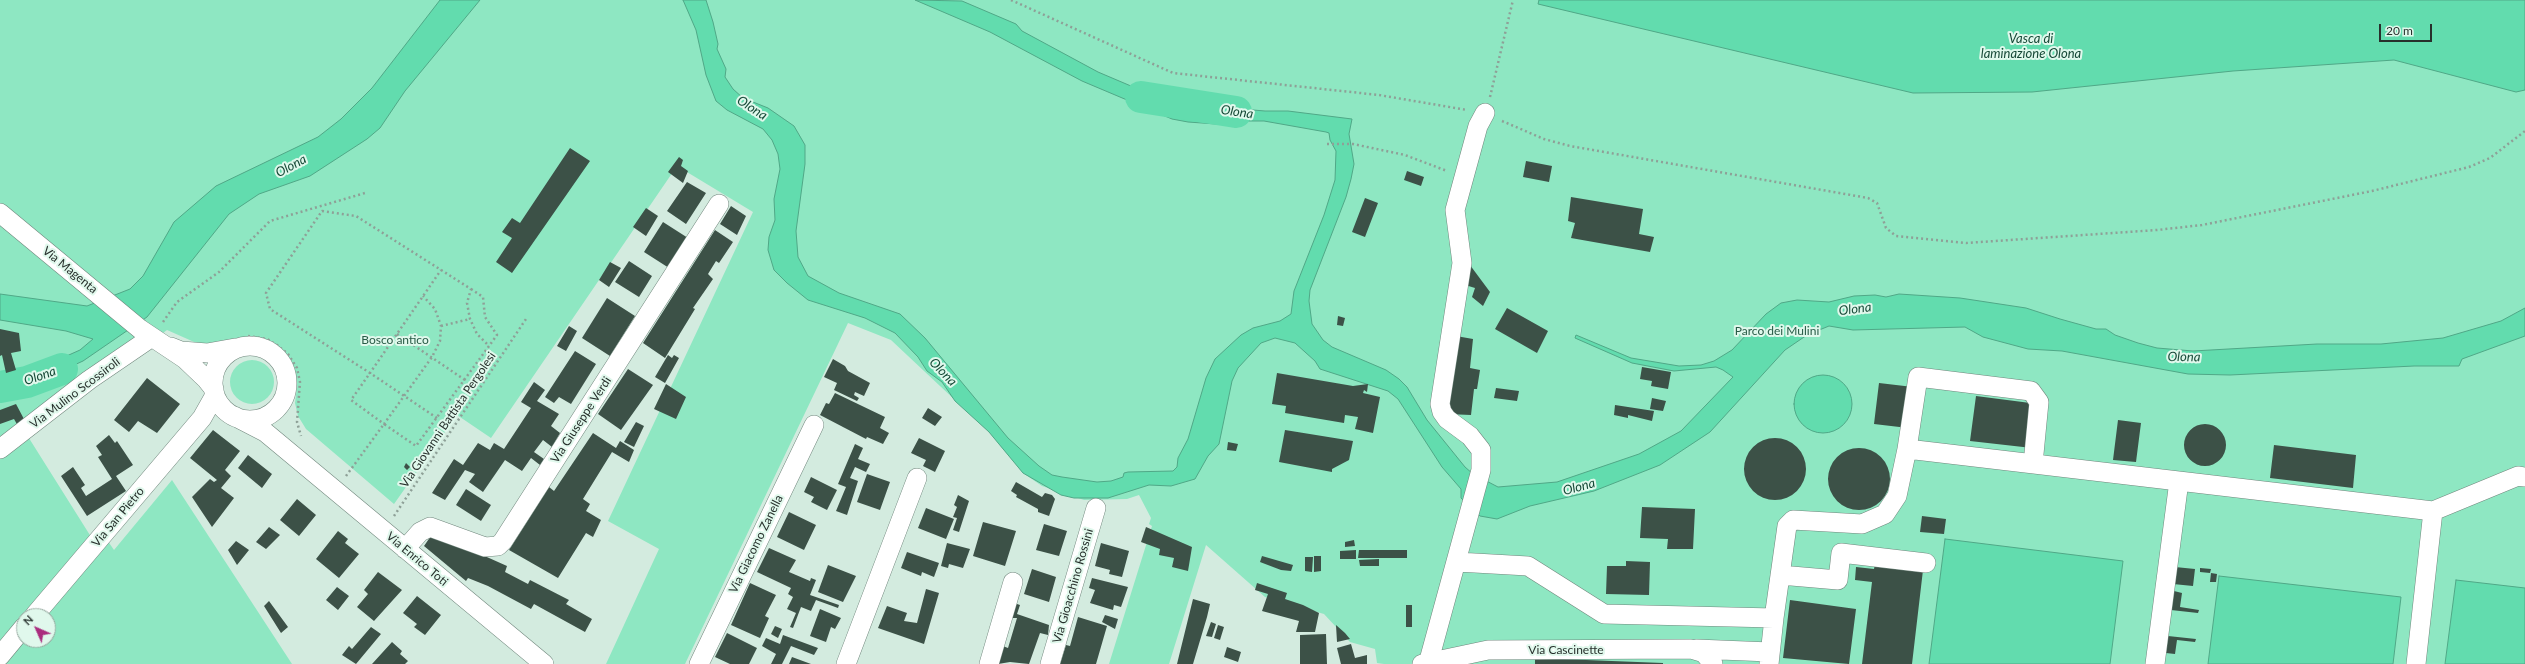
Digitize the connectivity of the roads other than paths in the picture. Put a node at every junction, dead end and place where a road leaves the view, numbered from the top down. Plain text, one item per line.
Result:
1 (1482, 120) road end
2 (719, 204) dead end
3 (0, 213) edge
4 (150, 336) junction
5 (240, 342) junction
6 (284, 399) junction
7 (221, 402) junction
8 (814, 425) dead end
9 (0, 449) edge
10 (1907, 449) junction
11 (290, 453) junction
12 (2033, 464) junction
13 (2525, 477) edge
14 (917, 478) dead end
15 (2179, 481) junction
16 (1096, 508) dead end
17 (2433, 511) junction
18 (405, 549) junction
19 (1457, 562) junction
20 (1926, 563) dead end
21 (1780, 575) junction
22 (1013, 582) dead end
23 (41, 608) edge
24 (1774, 618) junction
25 (16, 637) edge
26 (1691, 649) junction
27 (0, 656) edge
28 (1769, 658) edge
29 (1711, 661) edge
30 (1426, 663) edge
31 (544, 664) edge
32 (699, 664) edge
33 (846, 664) edge
34 (989, 664) edge
35 (1050, 664) edge
36 (2155, 664) edge
37 (2416, 664) edge

1 - 19 street
2 - 18 street, Via Giuseppe Verdi
3 - 4 street, Via Magenta
4 - 5 street, Via Enrico Toti
4 - 7 street, Via Enrico Toti
4 - 9 street, Via Mulino Scossiroli
5 - 6 street, Via Enrico Toti
5 - 7 street
6 - 7 street
6 - 11 street, Via Enrico Toti
7 - 11 street, Via Enrico Toti
7 - 23 street, Via San Pietro
8 - 32 street, Via Giacomo Zanella
10 - 12 street
10 - 12 street
10 - 21 street
11 - 18 street, Via Enrico Toti
12 - 15 street
13 - 17 street
14 - 33 street
15 - 17 street
15 - 36 street
16 - 35 street, Via Gioacchino Rossini
17 - 37 street
18 - 31 street, Via Enrico Toti
19 - 24 street
19 - 30 street
20 - 21 street
21 - 24 street
22 - 34 street
24 - 28 street
25 - 27 street
26 - 28 street
26 - 29 street, Via Cascinette
26 - 30 street, Via Cascinette

